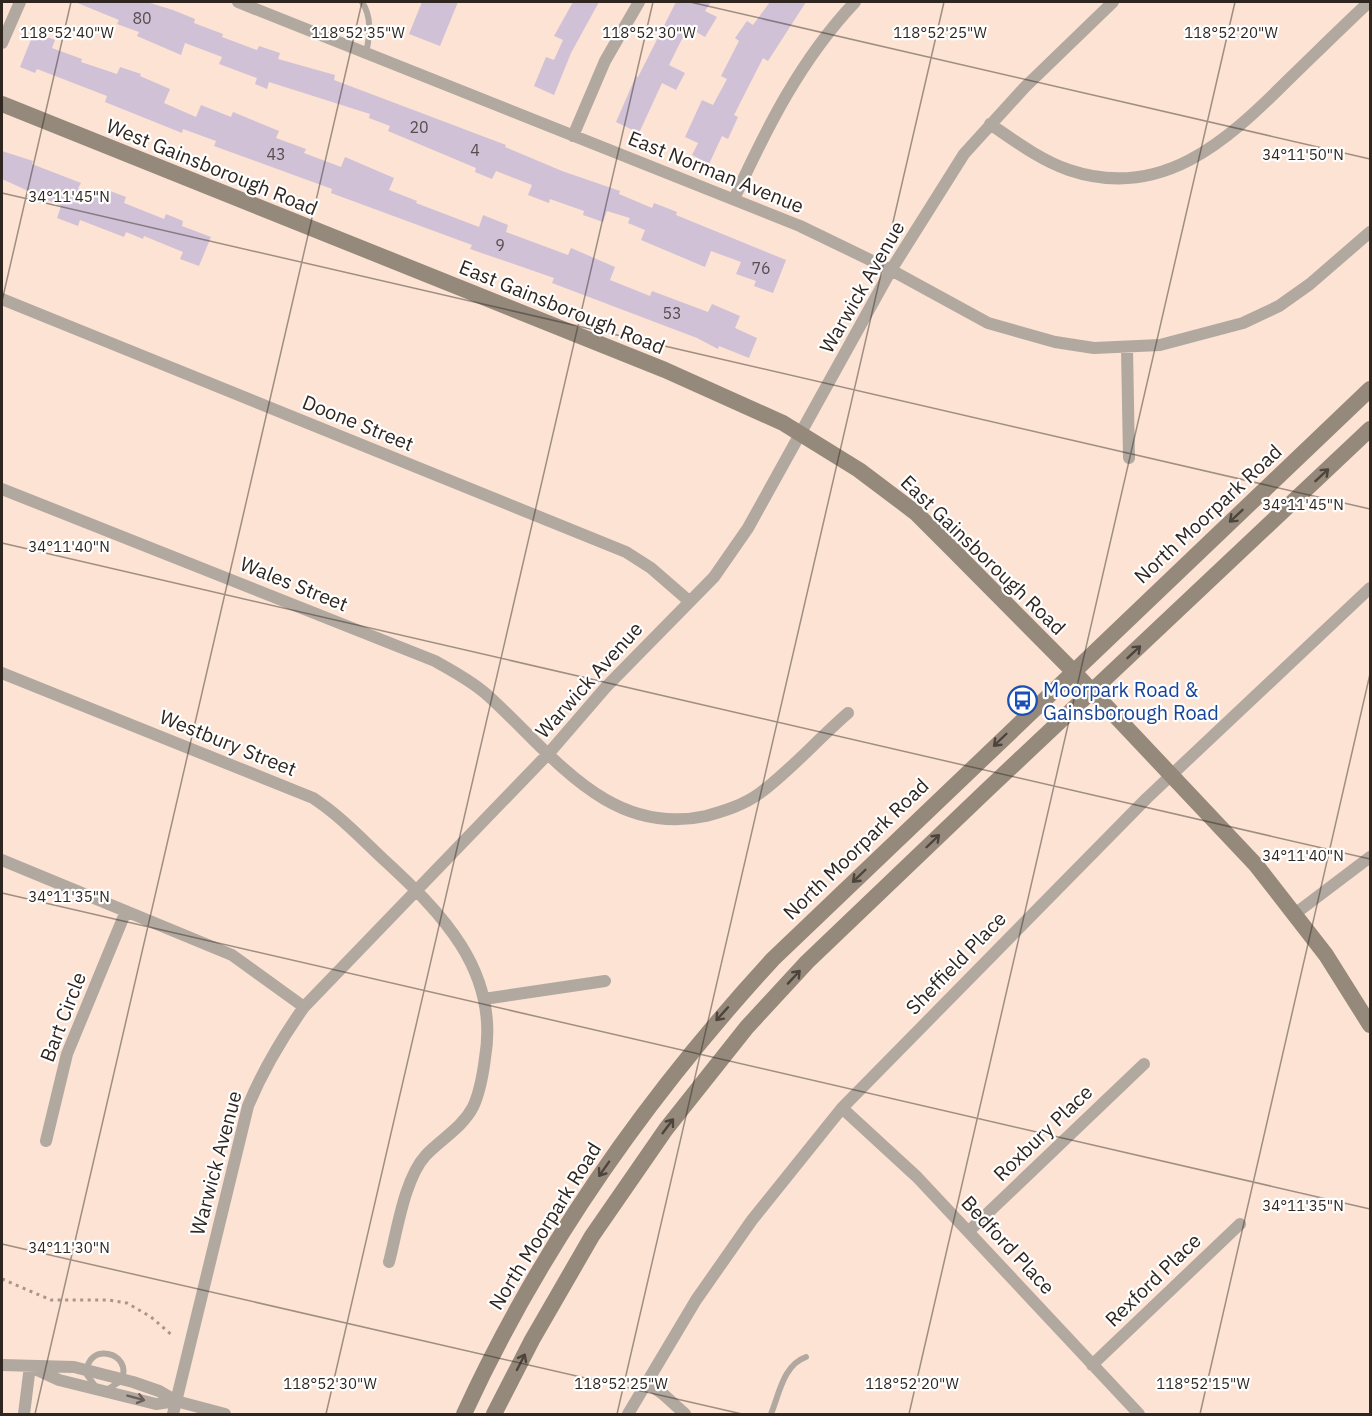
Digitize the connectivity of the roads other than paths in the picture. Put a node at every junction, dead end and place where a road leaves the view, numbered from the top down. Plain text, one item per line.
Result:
1 (20, 2) edge
2 (238, 2) edge
3 (362, 2) edge
4 (639, 2) edge
5 (855, 2) edge
6 (1113, 2) edge
7 (1369, 2) edge
8 (2, 43) edge
9 (366, 52) junction
10 (2, 104) edge
11 (990, 124) junction
12 (573, 136) junction
13 (734, 199) junction
14 (1371, 232) edge
15 (406, 268) joint
16 (891, 270) junction
17 (2, 299) edge
18 (1127, 348) junction
19 (1371, 389) edge
20 (1371, 429) edge
21 (801, 433) junction
22 (1129, 458) dead end
23 (2, 489) edge
24 (1371, 588) edge
25 (689, 601) junction
26 (1073, 671) junction
27 (2, 673) edge
28 (1091, 691) junction
29 (848, 713) dead end
30 (549, 753) junction
31 (1170, 776) junction
32 (1371, 857) edge
33 (2, 860) edge
34 (416, 889) junction
35 (126, 911) junction
36 (1296, 913) junction
37 (605, 981) dead end
38 (484, 999) junction
39 (304, 1007) junction
40 (1371, 1025) edge
41 (1144, 1064) dead end
42 (842, 1108) junction
43 (46, 1141) dead end
44 (1240, 1224) dead end
45 (969, 1231) junction
46 (389, 1263) dead end
47 (806, 1357) dead end
48 (2, 1365) edge
49 (1092, 1365) junction
50 (30, 1366) junction
51 (86, 1370) junction
52 (122, 1379) junction
53 (646, 1382) junction
54 (102, 1389) junction
55 (176, 1401) junction
56 (24, 1414) edge
57 (173, 1414) edge
58 (225, 1414) edge
59 (464, 1414) edge
60 (494, 1414) edge
61 (628, 1414) edge
62 (685, 1414) edge
63 (771, 1414) edge
64 (1139, 1414) edge

1 - 8 street
2 - 9 street, East Norman Avenue
3 - 9 lane
4 - 12 street
5 - 13 street
6 - 11 street, Warwick Avenue
7 - 11 street
9 - 12 street, East Norman Avenue
10 - 15 main road, West Gainsborough Road
11 - 16 street, Warwick Avenue
12 - 13 street, East Norman Avenue
13 - 16 street, East Norman Avenue
14 - 18 street, East Norman Avenue
15 - 21 main road, East Gainsborough Road
16 - 18 street, East Norman Avenue
16 - 21 street, Warwick Avenue
17 - 25 street, Doone Street
18 - 22 street
19 -> 26 main road, North Moorpark Road
28 -> 20 main road
21 - 25 street, Warwick Avenue
21 - 26 main road, East Gainsborough Road
23 - 30 street, Wales Street
24 - 31 street, Sheffield Place
25 - 30 street, Warwick Avenue
26 - 28 main road, East Gainsborough Road
26 -> 59 main road, North Moorpark Road
27 - 34 street, Westbury Street
28 - 31 main road, East Gainsborough Road
60 -> 28 main road
29 - 30 street, Wales Street
30 - 34 street, Warwick Avenue
31 - 36 main road, East Gainsborough Road
31 - 42 street, Sheffield Place
32 - 36 street
33 - 35 street
34 - 38 street, Westbury Street
34 - 39 street, Warwick Avenue
35 - 39 street
35 - 43 street, Bart Circle
36 - 40 main road, East Gainsborough Road
37 - 38 street
38 - 46 street, Westbury Street
39 - 55 street, Warwick Avenue
41 - 45 street, Roxbury Place
42 - 45 street, Bedford Place
42 - 53 street, Sheffield Place
44 - 49 street, Rexford Place
45 - 49 street, Bedford Place
47 - 63 lane
48 - 50 street
49 - 64 street, Bedford Place
50 - 51 street
50 - 54 street
50 - 56 street
51 - 52 street
51 - 52 lane
51 - 54 lane
52 - 54 lane
52 - 55 street
53 - 61 street, Sheffield Place
53 - 62 street
54 -> 55 street
55 - 57 street, Warwick Avenue
55 - 58 street

